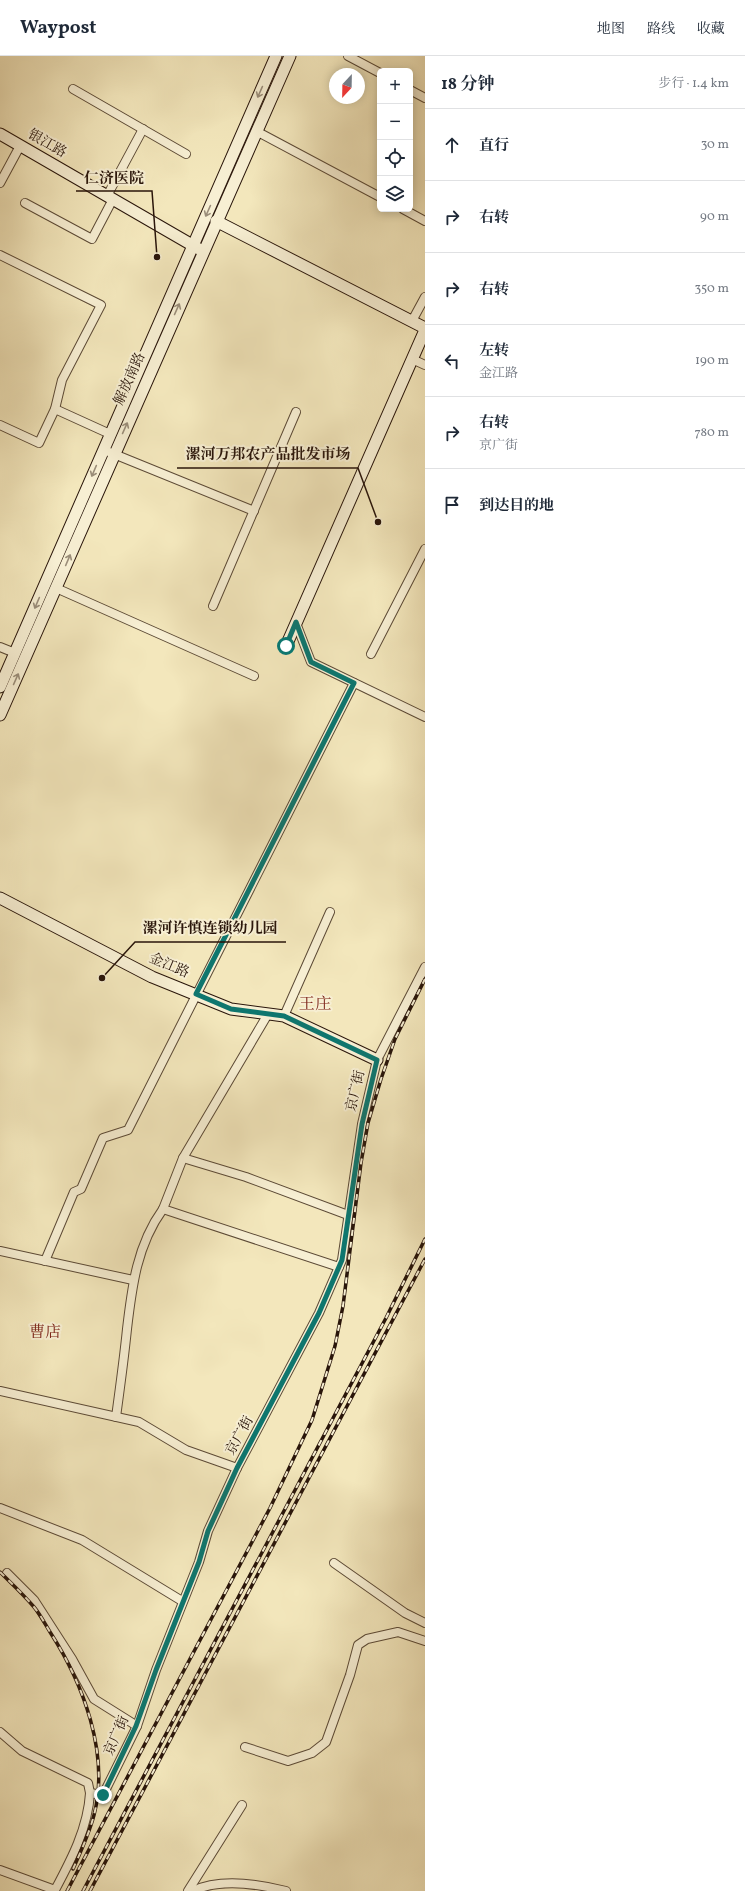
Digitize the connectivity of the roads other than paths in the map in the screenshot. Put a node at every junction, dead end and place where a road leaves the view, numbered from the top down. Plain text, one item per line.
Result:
1 (276, 56) edge
2 (290, 56) edge
3 (348, 56) edge
4 (377, 71) edge
5 (73, 89) dead end
6 (413, 92) edge
7 (425, 98) edge
8 (143, 129) junction
9 (256, 131) junction
10 (0, 134) edge
11 (20, 146) junction
12 (186, 154) dead end
13 (0, 183) edge
14 (377, 195) edge
15 (110, 198) junction
16 (25, 203) dead end
17 (408, 212) edge
18 (425, 221) edge
19 (216, 222) junction
20 (192, 245) junction
21 (203, 251) junction
22 (0, 255) edge
23 (425, 296) edge
24 (412, 321) junction
25 (425, 329) edge
26 (412, 359) junction
27 (425, 365) edge
28 (55, 409) junction
29 (296, 412) dead end
30 (0, 425) edge
31 (110, 434) junction
32 (108, 452) junction
33 (254, 511) junction
34 (425, 549) edge
35 (56, 588) junction
36 (213, 606) dead end
37 (296, 622) junction
38 (286, 646) dead end
39 (0, 647) edge
40 (15, 653) junction
41 (371, 654) dead end
42 (254, 676) dead end
43 (354, 683) junction
44 (0, 687) edge
45 (0, 715) edge
46 (425, 717) edge
47 (0, 898) edge
48 (330, 912) dead end
49 (425, 967) edge
50 (196, 994) junction
51 (268, 1014) junction
52 (284, 1016) junction
53 (377, 1060) junction
54 (182, 1158) junction
55 (163, 1209) junction
56 (348, 1215) junction
57 (0, 1251) edge
58 (45, 1261) junction
59 (339, 1267) junction
60 (133, 1280) junction
61 (0, 1392) edge
62 (116, 1417) junction
63 (237, 1468) junction
64 (0, 1508) edge
65 (334, 1564) dead end
66 (7, 1573) dead end
67 (182, 1601) junction
68 (425, 1624) edge
69 (425, 1641) edge
70 (136, 1726) junction
71 (0, 1732) edge
72 (246, 1747) dead end
73 (90, 1793) junction
74 (242, 1805) dead end
75 (0, 1870) edge
76 (188, 1891) edge
77 (194, 1891) edge
78 (286, 1891) edge

1 -> 20 main road, 解放南路
2 - 9 main road, 解放南路
3 - 4 street
5 - 8 street
6 - 7 street
8 - 12 street
8 - 15 street
9 - 14 street
9 - 19 main road, 解放南路
10 - 11 main road, 银江路
11 - 13 street
11 - 15 main road, 银江路
15 - 16 street
15 - 20 main road, 银江路
17 - 18 street
19 - 21 main road, 解放南路
19 - 24 main road
20 - 21 main road, 银江路
20 - 31 main road, 解放南路
32 -> 21 main road, 解放南路
22 - 28 street
23 - 24 street
24 - 25 main road
25 - 26 main road
26 - 27 street
26 - 37 main road
28 - 30 street
28 - 31 street
29 - 33 street
31 - 32 main road, 解放南路
32 - 33 street
35 -> 32 main road, 解放南路
32 -> 40 main road, 解放南路
33 - 36 street
34 - 41 street
35 - 42 street
45 -> 35 main road, 解放南路
37 - 38 main road
37 - 43 street
39 - 40 street
40 - 44 main road, 解放南路
43 - 46 street
43 - 50 street
47 - 50 main road, 金江路
48 - 52 street
49 - 53 street, 京广街
50 - 51 main road, 金江路
50 - 58 street
51 - 52 main road, 金江路
51 - 54 street
52 - 53 main road, 金江路
53 - 56 street, 京广街
54 - 55 street
54 - 56 street
55 - 59 street
55 - 60 street
56 - 59 street, 京广街
57 - 58 street
58 - 60 street
59 - 63 street, 京广街
60 - 62 street
61 - 62 street
62 - 63 street
63 - 67 street, 京广街
64 - 67 street
65 - 68 street
66 - 70 street
67 - 70 street, 京广街
69 - 72 street
70 - 73 street, 京广街
71 - 73 street
73 - 75 street
74 - 76 street
77 - 78 street

